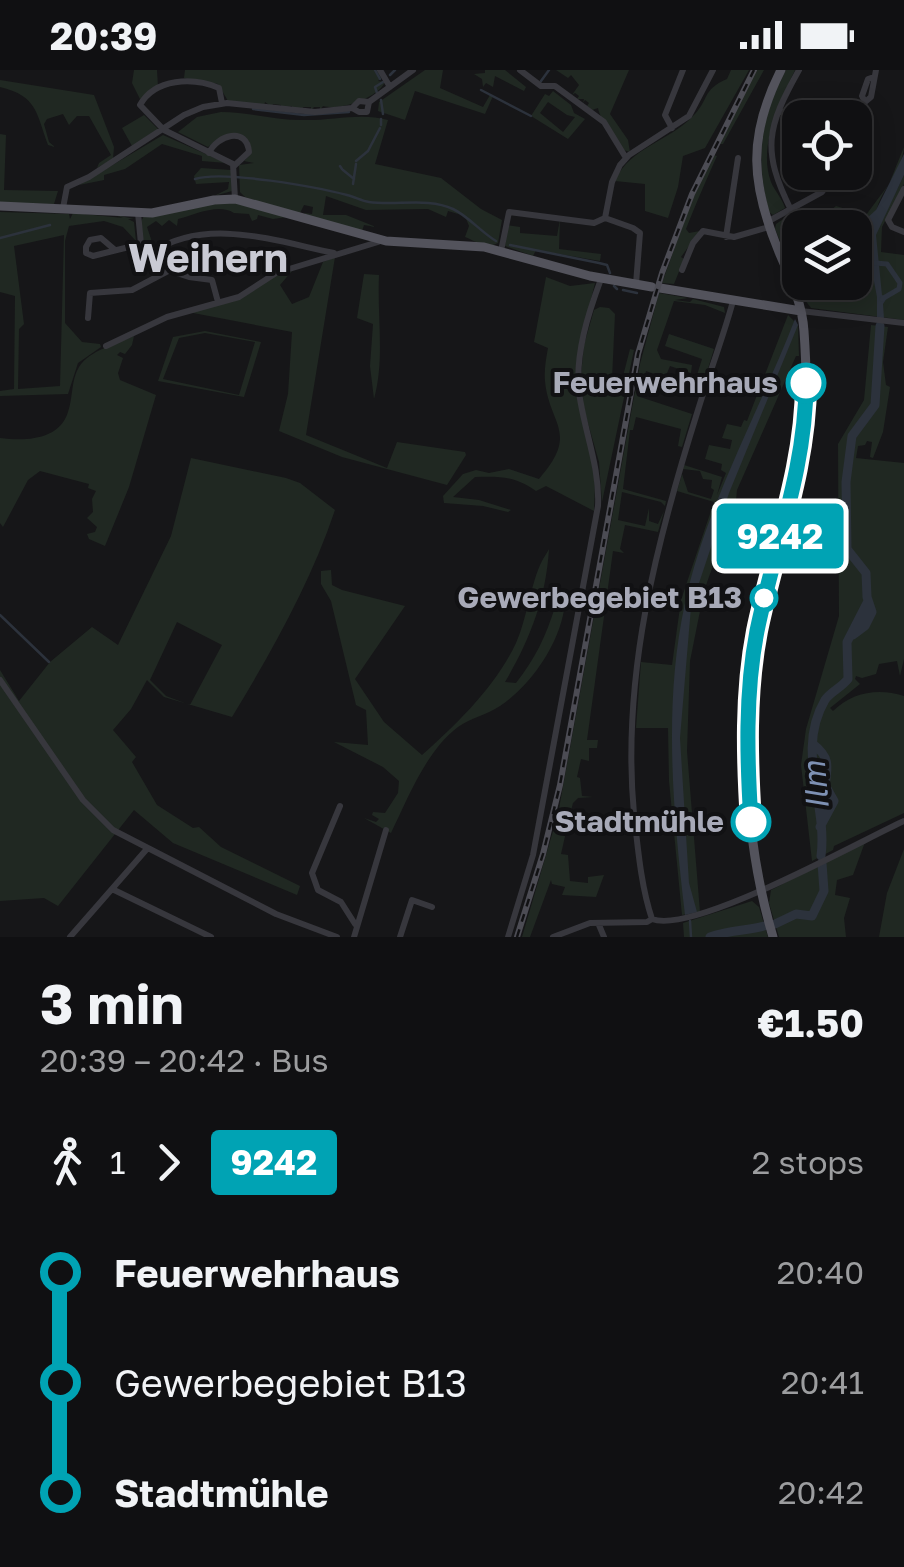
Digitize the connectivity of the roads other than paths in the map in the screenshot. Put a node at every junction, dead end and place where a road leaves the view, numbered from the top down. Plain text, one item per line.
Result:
1 (380, 70) edge
2 (413, 70) edge
3 (520, 70) edge
4 (682, 70) edge
5 (712, 70) edge
6 (781, 70) edge
7 (799, 70) edge
8 (875, 74) edge
9 (390, 87) junction
10 (864, 100) edge
11 (222, 103) junction
12 (780, 111) joint
13 (672, 128) junction
14 (164, 130) junction
15 (209, 153) junction
16 (626, 158) junction
17 (738, 158) dead end
18 (234, 166) junction
19 (904, 188) edge
20 (823, 190) edge
21 (236, 200) junction
22 (0, 206) edge
23 (62, 208) junction
24 (791, 210) joint
25 (138, 213) junction
26 (782, 215) edge
27 (605, 218) junction
28 (768, 224) junction
29 (904, 232) edge
30 (726, 237) junction
31 (378, 239) junction
32 (141, 244) junction
33 (115, 250) dead end
34 (501, 250) junction
35 (152, 252) junction
36 (337, 254) junction
37 (782, 258) edge
38 (682, 270) dead end
39 (168, 271) junction
40 (609, 280) junction
41 (636, 284) junction
42 (794, 300) edge
43 (797, 300) edge
44 (733, 301) junction
45 (218, 302) junction
46 (796, 312) junction
47 (820, 314) junction
48 (88, 318) dead end
49 (904, 323) edge
50 (804, 329) junction
51 (106, 346) dead end
52 (0, 680) edge
53 (340, 806) dead end
54 (904, 821) edge
55 (386, 830) dead end
56 (146, 850) junction
57 (112, 889) junction
58 (761, 889) junction
59 (432, 907) dead end
60 (652, 919) junction
61 (355, 924) junction
62 (599, 924) junction
63 (773, 936) edge
64 (70, 937) edge
65 (211, 937) edge
66 (337, 937) edge
67 (354, 937) edge
68 (400, 937) edge
69 (508, 937) edge
70 (553, 937) edge
71 (604, 937) edge

1 - 9 street
2 - 9 street
3 - 16 street
4 - 13 street
5 - 13 street
6 - 28 main road
7 - 12 street
8 - 10 street
9 - 11 street
11 - 14 street
11 - 14 street
12 - 24 street
13 - 16 street
14 - 15 street
14 - 23 street
15 - 18 street
15 - 18 street
16 - 27 street
17 - 30 street
18 - 21 street
19 - 29 street
20 - 24 street
21 - 25 main road
21 - 31 main road
22 - 23 main road
23 - 25 main road
25 - 32 street
26 - 28 street
27 - 34 street
27 - 41 street
28 - 30 street
28 - 37 main road
30 - 38 street
31 - 34 main road
31 - 36 street
32 - 33 street
32 - 35 street
34 - 40 main road
35 - 36 street
35 - 39 street
36 - 45 street
39 - 45 street
39 - 48 street
40 - 41 main road
40 - 69 street
41 - 44 main road
42 - 46 main road
43 - 46 main road
44 - 46 main road
44 - 60 street
45 - 51 street
46 - 47 street
46 - 50 main road
47 - 49 street
47 - 50 street
50 - 58 main road
52 - 56 street
53 - 61 street
54 - 58 street
55 - 61 street
56 - 57 street
56 - 66 street
57 - 64 street
57 - 65 street
58 - 60 street
58 - 63 main road
59 - 68 street
60 - 62 street
61 - 67 street
62 - 70 street
62 - 71 street

